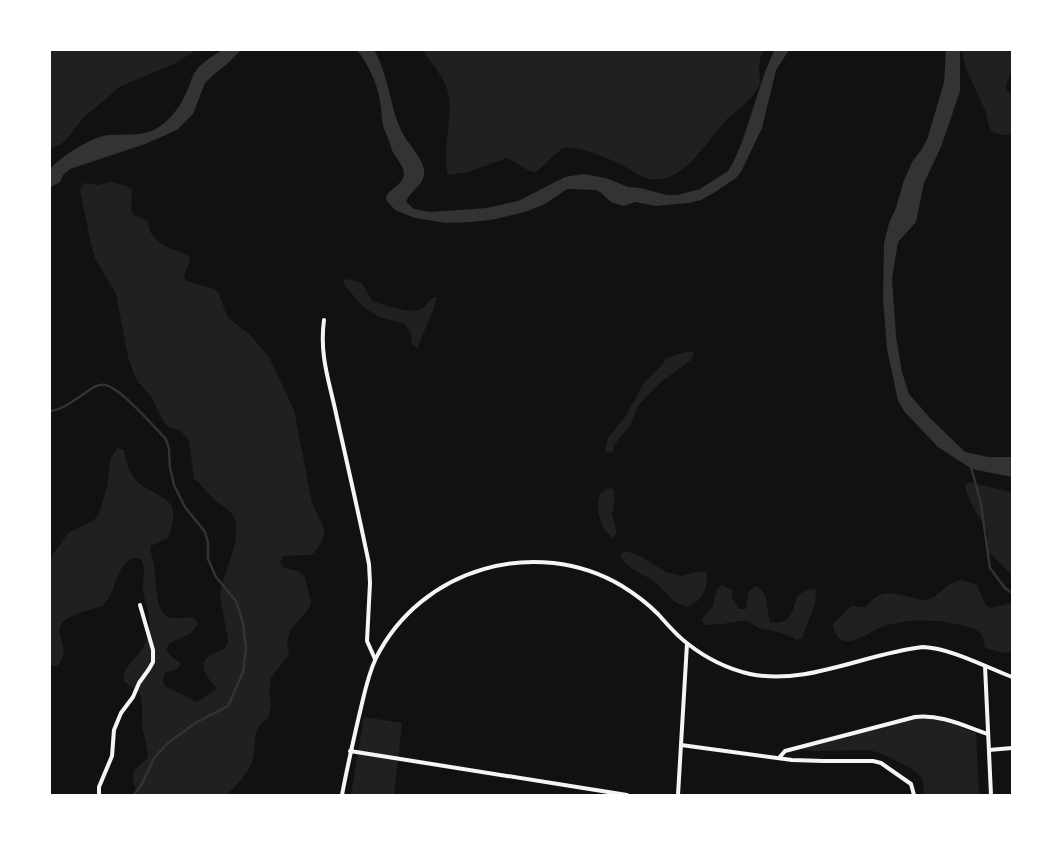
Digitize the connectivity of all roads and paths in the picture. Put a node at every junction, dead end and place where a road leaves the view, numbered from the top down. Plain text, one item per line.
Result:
1 (324, 320) dead end
2 (140, 605) dead end
3 (688, 644) junction
4 (375, 659) junction
5 (985, 666) junction
6 (1012, 677) edge
7 (988, 734) junction
8 (681, 745) junction
9 (1012, 748) edge
10 (989, 750) junction
11 (350, 751) junction
12 (779, 758) junction
13 (99, 795) edge
14 (342, 795) edge
15 (626, 795) edge
16 (678, 795) edge
17 (914, 795) edge
18 (991, 795) edge

1 - 4 street
2 - 13 street
3 - 4 street
3 - 5 street
3 - 8 street
4 - 11 street
5 - 6 street
5 - 7 street
7 - 10 street
7 - 12 street
8 - 12 street
8 - 16 street
9 - 10 street
10 - 18 street
11 - 14 street
11 - 15 street
12 - 17 street

